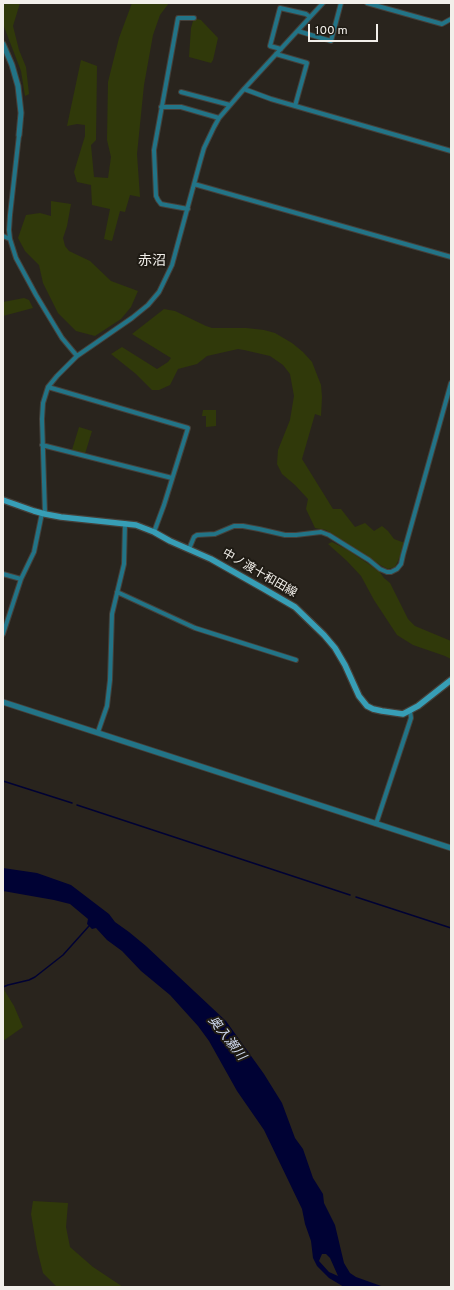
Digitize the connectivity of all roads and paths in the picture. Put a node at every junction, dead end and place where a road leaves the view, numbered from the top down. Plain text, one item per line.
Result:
1 (323, 3) edge
2 (341, 3) edge
3 (366, 3) edge
4 (310, 17) junction
5 (194, 18) dead end
6 (451, 19) edge
7 (298, 31) junction
8 (3, 44) edge
9 (281, 49) junction
10 (276, 54) junction
11 (244, 89) junction
12 (181, 92) dead end
13 (230, 106) junction
14 (295, 106) junction
15 (161, 107) junction
16 (219, 118) junction
17 (19, 135) joint
18 (451, 150) edge
19 (194, 184) junction
20 (188, 209) junction
21 (3, 236) edge
22 (10, 239) junction
23 (451, 257) edge
24 (77, 356) junction
25 (451, 383) edge
26 (48, 387) junction
27 (42, 445) junction
28 (172, 478) junction
29 (3, 500) edge
30 (43, 514) junction
31 (125, 523) junction
32 (154, 532) junction
33 (189, 549) junction
34 (3, 574) edge
35 (21, 579) junction
36 (117, 592) junction
37 (3, 634) edge
38 (296, 660) dead end
39 (451, 680) edge
40 (3, 702) edge
41 (410, 711) junction
42 (98, 732) junction
43 (376, 824) junction
44 (451, 848) edge

1 - 4 street
2 - 7 street
3 - 6 street
4 - 7 street
4 - 9 street
5 - 15 street
7 - 9 street
8 - 17 street
9 - 10 street
10 - 11 street
10 - 14 street
11 - 13 street
11 - 14 street
12 - 13 street
13 - 16 street
14 - 18 street
15 - 16 street
15 - 20 street
16 - 19 street
17 - 22 street
19 - 20 street
19 - 23 street
20 - 24 street
21 - 22 street
22 - 24 street
24 - 26 street
25 - 33 street
26 - 27 street
26 - 28 street
27 - 28 street
27 - 30 street
28 - 32 street
29 - 30 main road, 中ノ渡十和田線
30 - 31 main road, 中ノ渡十和田線
30 - 35 street
31 - 32 main road, 中ノ渡十和田線
31 - 36 street
32 - 33 main road, 中ノ渡十和田線
33 - 41 main road, 中ノ渡十和田線
34 - 35 street
35 - 37 street
36 - 38 street
36 - 42 street
39 - 41 main road
40 - 42 street
41 - 43 street
42 - 43 street
43 - 44 street

